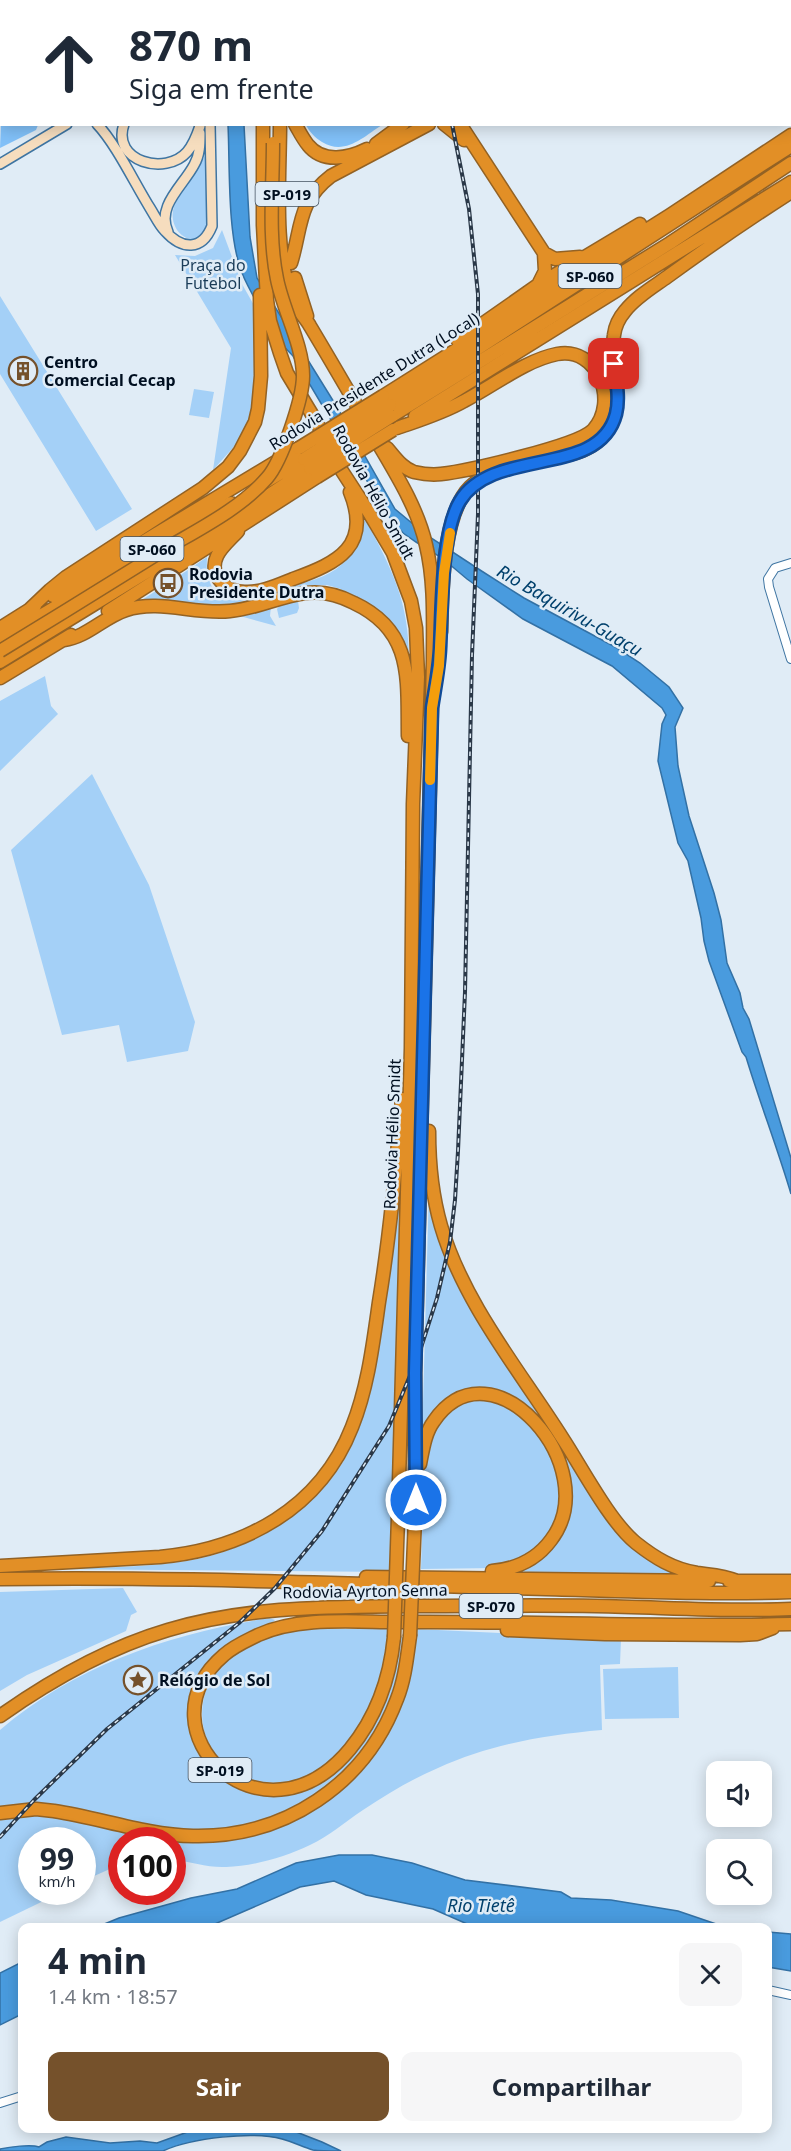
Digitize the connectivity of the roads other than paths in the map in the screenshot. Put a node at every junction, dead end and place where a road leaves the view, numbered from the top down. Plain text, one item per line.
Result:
1 (43, 126) edge
2 (63, 126) edge
3 (98, 126) edge
4 (124, 126) edge
5 (200, 126) edge
6 (200, 126) edge
7 (210, 126) edge
8 (285, 126) edge
9 (296, 126) edge
10 (400, 126) edge
11 (408, 126) edge
12 (425, 126) edge
13 (447, 126) edge
14 (461, 126) edge
15 (273, 129) edge
16 (791, 135) edge
17 (40, 139) junction
18 (376, 144) junction
19 (791, 146) edge
20 (479, 153) junction
21 (791, 163) edge
22 (0, 164) edge
23 (791, 174) edge
24 (791, 182) edge
25 (791, 192) edge
26 (670, 214) junction
27 (263, 222) junction
28 (682, 236) junction
29 (171, 237) junction
30 (543, 253) junction
31 (586, 255) junction
32 (291, 263) junction
33 (538, 285) junction
34 (308, 323) junction
35 (445, 357) junction
36 (391, 415) junction
37 (373, 434) junction
38 (308, 463) junction
39 (340, 468) junction
40 (251, 517) junction
41 (182, 549) junction
42 (791, 563) edge
43 (30, 609) junction
44 (0, 628) edge
45 (0, 640) edge
46 (64, 640) junction
47 (0, 651) edge
48 (791, 658) edge
49 (0, 662) edge
50 (0, 676) edge
51 (432, 708) junction
52 (413, 804) junction
53 (417, 1047) junction
54 (416, 1480) junction
55 (0, 1566) edge
56 (443, 1577) junction
57 (0, 1579) edge
58 (213, 1581) junction
59 (737, 1581) junction
60 (791, 1581) edge
61 (791, 1592) edge
62 (791, 1609) edge
63 (358, 1623) joint
64 (785, 1624) edge
65 (0, 1716) edge
66 (0, 1813) edge
67 (772, 1991) edge
68 (791, 1995) edge
69 (18, 2097) edge
70 (0, 2103) edge

1 - 17 main road
2 - 17 main road
3 - 29 main road
4 - 6 main road
5 - 29 main road
7 - 29 main road
8 - 32 highway, Rodovia Hélio Smidt / SP-019
9 - 18 highway
10 - 18 highway
11 - 18 highway
12 - 32 highway
13 - 20 highway
14 - 20 highway
15 - 27 highway, Rodovia Hélio Smidt / SP-019
15 - 34 highway, Rodovia Hélio Smidt / SP-019
15 - 47 highway, bridge
16 - 26 highway, Rodovia Presidente Dutra (Local) / SP-060
17 - 22 main road
19 - 36 highway, SP-060
20 - 30 highway
21 - 28 highway, SP-060
23 - 28 highway
24 - 36 highway, SP-060
25 - 51 highway
26 - 31 highway
26 - 35 highway, Rodovia Presidente Dutra (Local) / SP-060
27 - 39 highway, Rodovia Hélio Smidt / SP-019
27 - 43 highway
28 - 36 highway, SP-060
30 - 31 highway
30 - 33 highway
31 - 33 highway
32 - 34 highway, Rodovia Hélio Smidt / SP-019
33 - 35 highway
34 - 37 highway, Rodovia Hélio Smidt / SP-019
35 - 36 highway, Rodovia Presidente Dutra (Local) / SP-060
36 - 37 highway
36 - 38 highway, SP-060, bridge
36 - 38 highway, SP-060, bridge
37 - 51 highway, Rodovia Hélio Smidt / SP-019
38 - 40 highway, SP-060
38 - 41 highway, SP-060
38 - 43 highway, Rodovia Presidente Dutra (Local) / SP-060
38 - 45 highway, SP-060
39 - 40 highway
39 - 52 highway, Rodovia Hélio Smidt / SP-019
40 - 46 highway, SP-060
41 - 49 highway, SP-060
41 - 50 highway
42 - 48 street
43 - 44 highway, Rodovia Presidente Dutra (Local) / SP-060
46 - 50 highway, SP-060
46 - 52 highway
51 - 53 highway, Rodovia Hélio Smidt / SP-019
52 - 53 highway, Rodovia Hélio Smidt / SP-019
53 - 54 highway, Rodovia Hélio Smidt / SP-019
53 - 55 highway
53 - 59 highway
53 - 63 highway, Rodovia Hélio Smidt / SP-019, bridge
54 - 56 highway
54 - 66 highway, Rodovia Hélio Smidt / SP-019, bridge
56 - 58 highway
56 - 59 highway
57 - 58 highway, Rodovia Ayrton Senna / SP-070
58 - 61 highway, Rodovia Ayrton Senna / SP-070
59 - 60 highway
62 - 65 highway, Rodovia Ayrton Senna / SP-070
63 - 64 highway, SP-070
67 - 68 street
69 - 70 street

